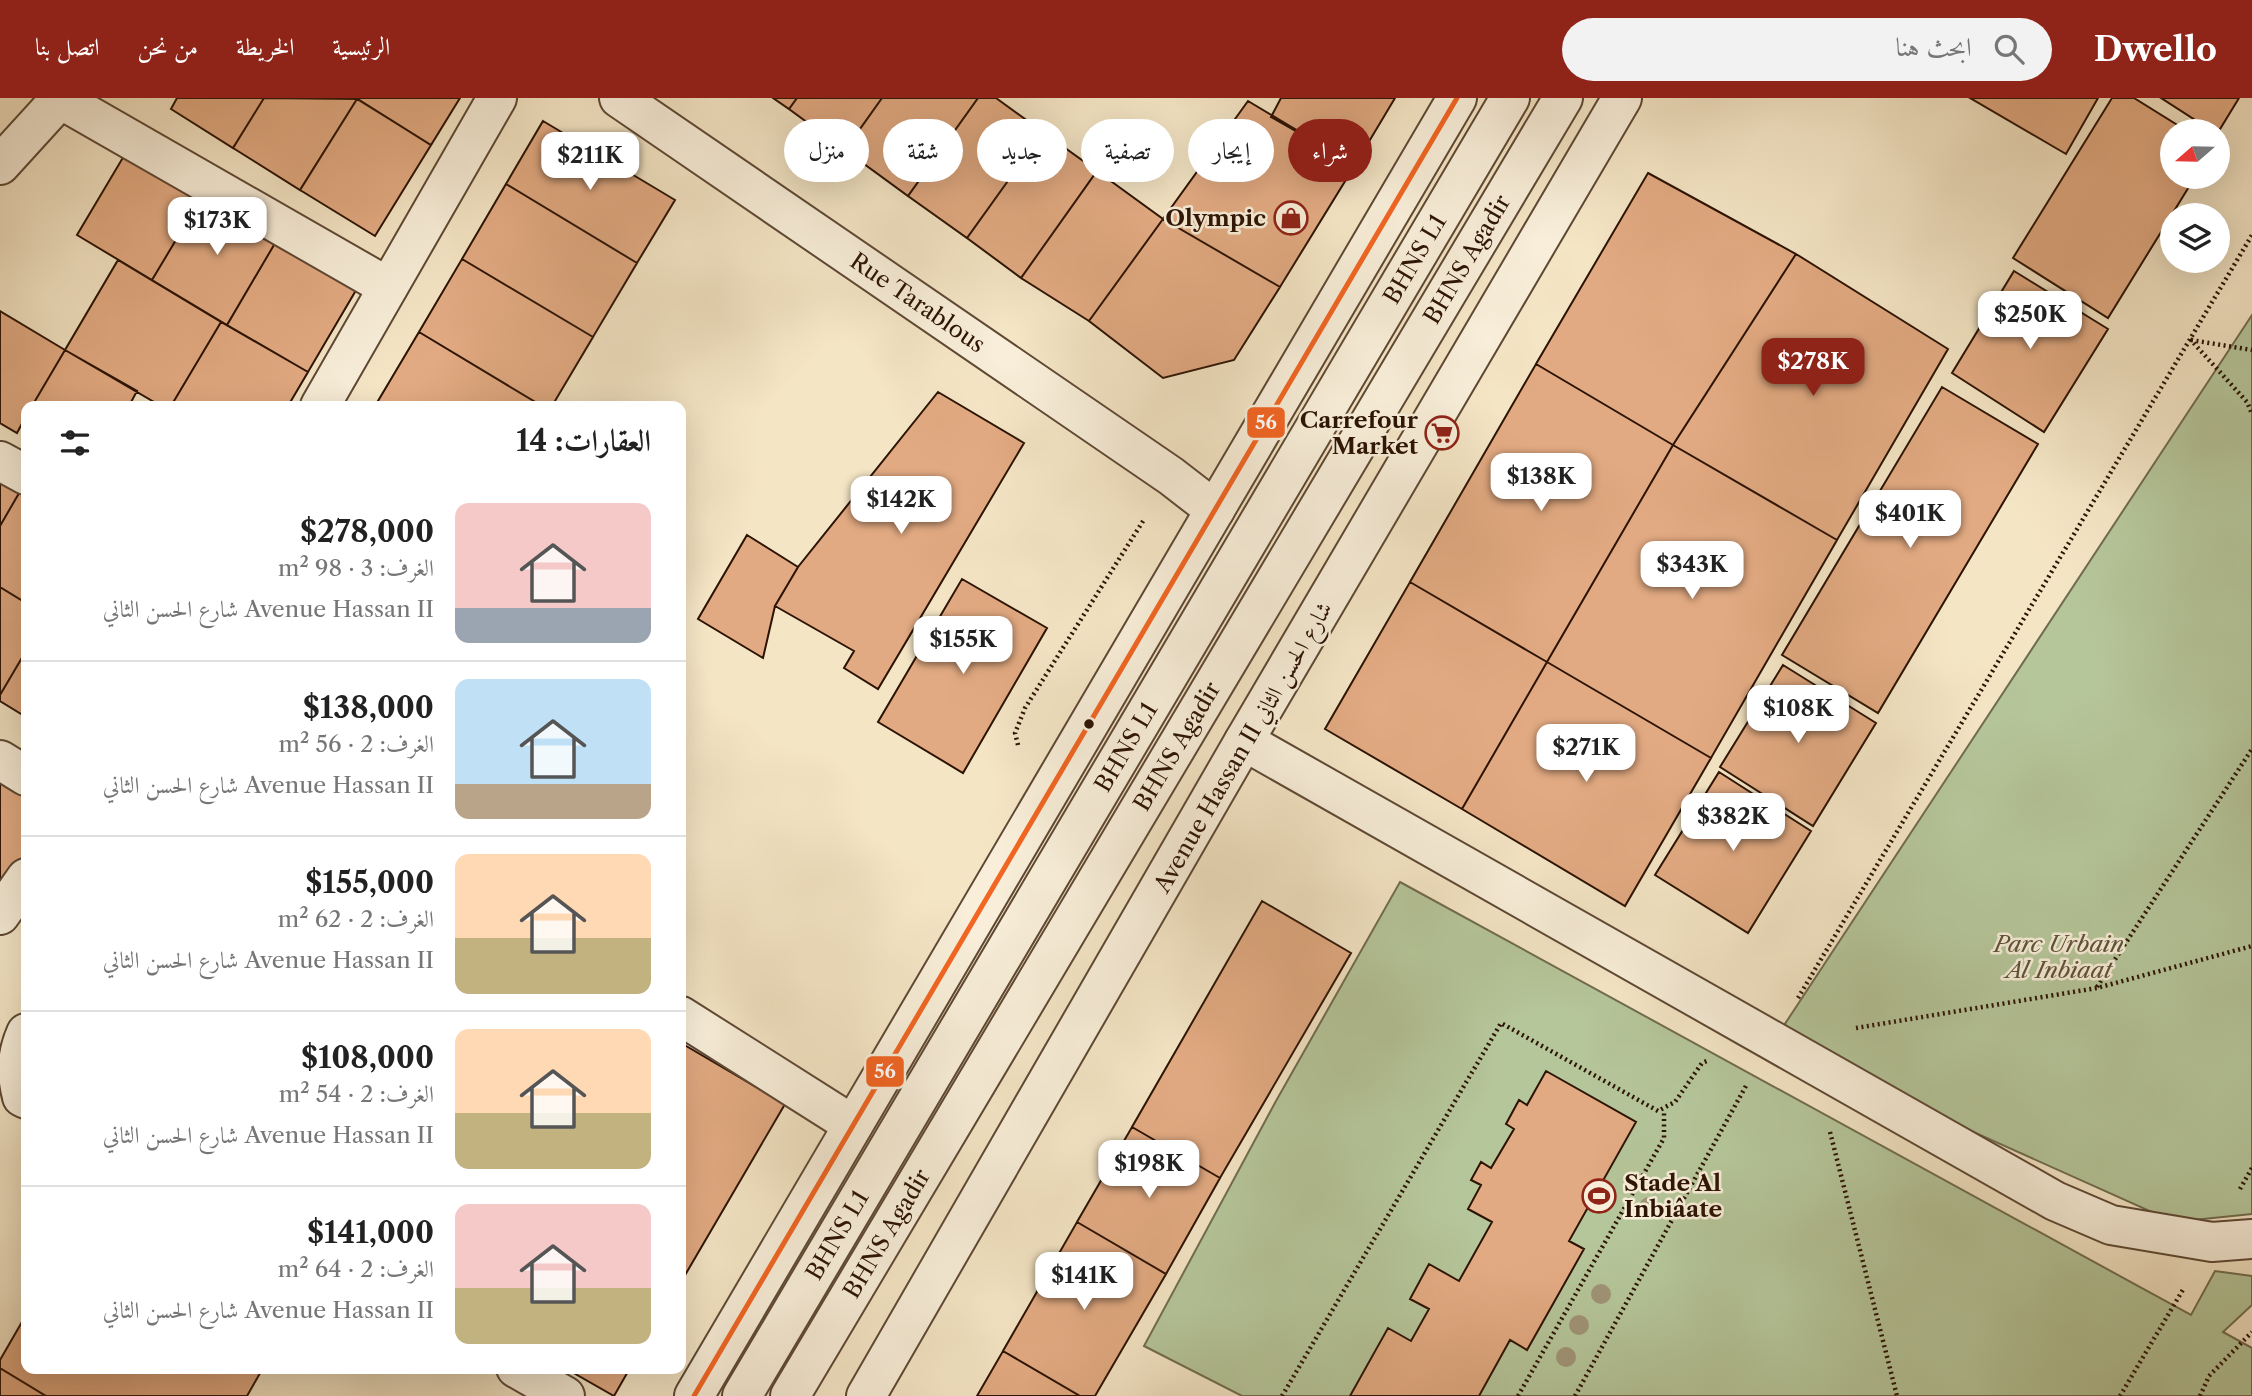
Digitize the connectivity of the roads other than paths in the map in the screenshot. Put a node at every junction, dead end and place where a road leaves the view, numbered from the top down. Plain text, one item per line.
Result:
1 (497, 98) edge
2 (619, 98) edge
3 (1457, 98) edge
4 (1510, 98) edge
5 (1563, 98) edge
6 (1622, 98) edge
7 (60, 99) edge
8 (0, 164) edge
9 (388, 287) junction
10 (323, 401) edge
11 (0, 461) edge
12 (21, 472) edge
13 (1215, 510) junction
14 (1244, 741) junction
15 (0, 760) edge
16 (21, 773) edge
17 (21, 885) edge
18 (0, 915) edge
19 (686, 1019) edge
20 (21, 1046) edge
21 (21, 1093) edge
22 (853, 1125) junction
23 (2252, 1239) edge
24 (526, 1374) edge
25 (565, 1396) edge
26 (694, 1396) edge
27 (742, 1396) edge
28 (790, 1396) edge
29 (866, 1396) edge

1 - 9 street
2 - 13 street, Rue Tarablous
3 - 13 street
4 - 27 street, BHNS L1
5 - 28 street, BHNS Agadir
6 - 14 street, Avenue Hassan II شارع الحسن الثاني
7 - 8 street
7 - 9 street
9 - 10 street
11 - 12 street
13 - 22 street
14 - 23 street
14 - 29 street, Avenue Hassan II شارع الحسن الثاني
15 - 16 street
17 - 18 street
19 - 22 street
20 - 21 street
22 - 26 street
24 - 25 street

